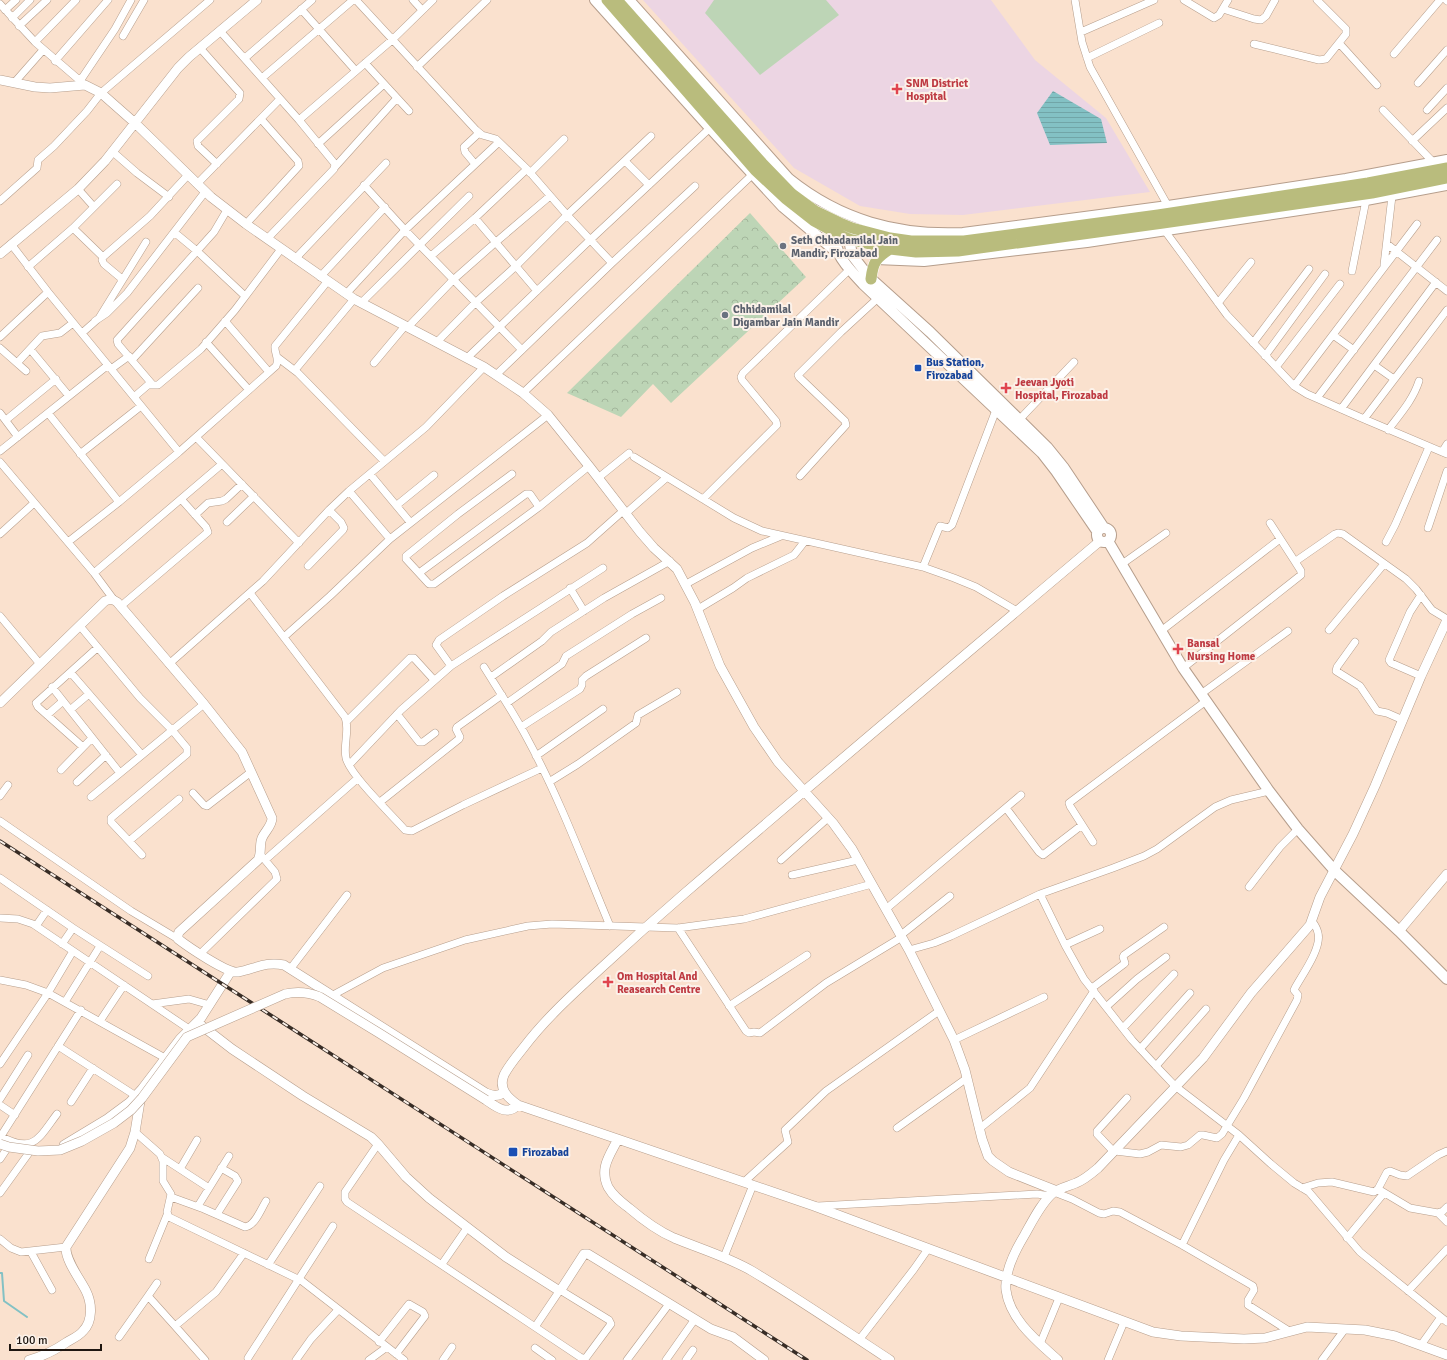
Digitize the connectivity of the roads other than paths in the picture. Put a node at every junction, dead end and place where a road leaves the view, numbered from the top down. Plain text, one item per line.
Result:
1 (16, 0) edge
2 (30, 0) edge
3 (47, 0) edge
4 (76, 0) edge
5 (108, 0) edge
6 (131, 0) edge
7 (144, 0) edge
8 (210, 0) edge
9 (257, 0) edge
10 (312, 0) edge
11 (355, 0) edge
12 (413, 0) edge
13 (433, 0) edge
14 (487, 0) edge
15 (595, 0) edge
16 (607, 0) edge
17 (618, 0) edge
18 (629, 0) edge
19 (1076, 0) edge
20 (1154, 0) edge
21 (1184, 0) edge
22 (1228, 0) edge
23 (1274, 0) edge
24 (1317, 0) edge
25 (1440, 0) edge
26 (0, 4) edge
27 (301, 9) junction
28 (1223, 9) junction
29 (5, 10) junction
30 (422, 10) junction
31 (12, 18) junction
32 (1159, 23) dead end
33 (19, 26) junction
34 (319, 30) junction
35 (220, 31) junction
36 (1081, 32) junction
37 (123, 36) dead end
38 (392, 40) junction
39 (35, 42) junction
40 (1339, 43) junction
41 (1254, 44) dead end
42 (200, 48) junction
43 (43, 50) junction
44 (1447, 50) edge
45 (1394, 54) dead end
46 (245, 58) junction
47 (1087, 58) junction
48 (55, 61) junction
49 (365, 63) junction
50 (417, 67) junction
51 (356, 71) junction
52 (262, 78) junction
53 (0, 80) edge
54 (14, 83) junction
55 (82, 83) junction
56 (384, 84) junction
57 (1418, 84) dead end
58 (1378, 85) dead end
59 (1447, 88) edge
60 (101, 94) junction
61 (397, 98) junction
62 (280, 99) junction
63 (1447, 108) edge
64 (1383, 110) dead end
65 (1427, 110) dead end
66 (409, 111) dead end
67 (261, 119) junction
68 (299, 120) junction
69 (135, 124) junction
70 (710, 128) junction
71 (479, 132) junction
72 (651, 136) dead end
73 (564, 140) dead end
74 (1412, 141) junction
75 (499, 142) junction
76 (318, 144) junction
77 (113, 152) junction
78 (1447, 160) edge
79 (625, 161) junction
80 (386, 163) dead end
81 (1434, 163) junction
82 (217, 164) junction
83 (475, 164) junction
84 (335, 167) junction
85 (1447, 168) edge
86 (528, 171) junction
87 (188, 175) junction
88 (752, 175) junction
89 (1447, 178) edge
90 (118, 184) dead end
91 (197, 184) junction
92 (364, 185) junction
93 (649, 185) junction
94 (1447, 185) edge
95 (695, 186) dead end
96 (78, 189) junction
97 (205, 192) junction
98 (1369, 192) junction
99 (469, 196) dead end
100 (550, 196) junction
101 (1392, 196) junction
102 (169, 197) junction
103 (0, 201) edge
104 (1168, 206) junction
105 (94, 207) junction
106 (385, 207) junction
107 (227, 210) junction
108 (567, 215) junction
109 (475, 218) junction
110 (840, 223) junction
111 (246, 224) junction
112 (1417, 224) dead end
113 (73, 228) junction
114 (852, 228) junction
115 (405, 230) junction
116 (1165, 231) junction
117 (174, 232) junction
118 (267, 239) junction
119 (590, 240) junction
120 (1437, 240) dead end
121 (146, 242) dead end
122 (496, 242) junction
123 (11, 244) junction
124 (1387, 244) junction
125 (420, 245) junction
126 (281, 249) junction
127 (890, 249) junction
128 (197, 251) junction
129 (1396, 251) junction
130 (0, 254) edge
131 (839, 254) junction
132 (431, 256) junction
133 (103, 257) junction
134 (295, 259) junction
135 (876, 259) junction
136 (1251, 262) dead end
137 (612, 263) junction
138 (516, 266) junction
139 (28, 267) junction
140 (1384, 267) junction
141 (1416, 267) junction
142 (850, 269) junction
143 (1309, 269) dead end
144 (1352, 271) dead end
145 (1325, 274) dead end
146 (122, 279) junction
147 (324, 279) junction
148 (871, 279) junction
149 (453, 280) junction
150 (1436, 282) junction
151 (1340, 284) dead end
152 (198, 288) dead end
153 (537, 291) junction
154 (1447, 291) edge
155 (48, 292) junction
156 (346, 294) junction
157 (245, 296) junction
158 (878, 298) junction
159 (358, 301) junction
160 (1218, 302) junction
161 (475, 303) junction
162 (1447, 310) edge
163 (96, 321) junction
164 (225, 321) junction
165 (74, 323) junction
166 (407, 327) junction
167 (499, 328) junction
168 (82, 333) junction
169 (1333, 335) junction
170 (0, 338) edge
171 (206, 342) junction
172 (437, 342) junction
173 (1253, 343) junction
174 (0, 348) edge
175 (30, 349) junction
176 (522, 350) junction
177 (1354, 350) junction
178 (277, 356) junction
179 (1265, 356) junction
180 (130, 358) junction
181 (467, 358) junction
182 (952, 361) junction
183 (1074, 362) dead end
184 (17, 363) junction
185 (374, 363) dead end
186 (1374, 364) junction
187 (110, 367) junction
188 (484, 367) junction
189 (1276, 367) junction
190 (295, 370) junction
191 (26, 371) dead end
192 (269, 372) junction
193 (496, 375) junction
194 (56, 379) junction
195 (1394, 379) junction
196 (1419, 381) dead end
197 (152, 384) junction
198 (1294, 386) junction
199 (249, 390) junction
200 (523, 393) junction
201 (70, 396) junction
202 (134, 397) junction
203 (1317, 398) junction
204 (141, 406) junction
205 (1341, 409) junction
206 (996, 410) junction
207 (0, 413) edge
208 (48, 413) junction
209 (548, 415) junction
210 (1364, 419) junction
211 (6, 420) junction
212 (1019, 420) junction
213 (1388, 430) junction
214 (18, 437) junction
215 (196, 437) junction
216 (1447, 444) edge
217 (1429, 447) junction
218 (0, 451) edge
219 (179, 452) junction
220 (1445, 453) edge
221 (80, 454) junction
222 (0, 462) edge
223 (384, 462) junction
224 (222, 464) junction
225 (589, 466) junction
226 (6, 470) junction
227 (1447, 471) edge
228 (370, 474) junction
229 (512, 474) dead end
230 (0, 475) edge
231 (434, 475) dead end
232 (800, 476) dead end
233 (598, 478) junction
234 (666, 478) junction
235 (242, 484) junction
236 (349, 492) junction
237 (254, 496) junction
238 (181, 499) junction
239 (702, 499) junction
240 (119, 502) junction
241 (34, 503) junction
242 (397, 505) junction
243 (539, 507) junction
244 (329, 510) junction
245 (624, 512) junction
246 (195, 514) junction
247 (227, 522) dead end
248 (410, 522) junction
249 (1270, 523) dead end
250 (1428, 528) dead end
251 (1166, 533) dead end
252 (0, 534) edge
253 (1102, 535) junction
254 (781, 536) junction
255 (390, 538) junction
256 (1280, 539) junction
257 (805, 541) junction
258 (68, 542) junction
259 (1386, 542) dead end
260 (299, 543) junction
261 (1294, 560) junction
262 (670, 561) junction
263 (1122, 564) junction
264 (1384, 564) junction
265 (308, 566) dead end
266 (923, 567) junction
267 (603, 568) dead end
268 (94, 573) junction
269 (419, 573) junction
270 (686, 584) junction
271 (570, 588) junction
272 (250, 593) junction
273 (1421, 595) junction
274 (661, 598) dead end
275 (114, 600) junction
276 (121, 606) junction
277 (698, 609) junction
278 (584, 611) junction
279 (1017, 611) junction
280 (0, 616) edge
281 (1447, 620) edge
282 (80, 626) junction
283 (1329, 630) dead end
284 (1161, 631) junction
285 (1288, 631) dead end
286 (284, 637) junction
287 (646, 638) dead end
288 (1355, 642) dead end
289 (97, 648) junction
290 (40, 664) junction
291 (169, 664) junction
292 (451, 666) junction
293 (484, 667) dead end
294 (1183, 668) junction
295 (70, 673) junction
296 (1421, 676) junction
297 (491, 677) junction
298 (434, 680) junction
299 (52, 688) junction
300 (677, 692) dead end
301 (89, 694) junction
302 (502, 695) junction
303 (1204, 697) junction
304 (63, 701) junction
305 (507, 702) junction
306 (0, 703) edge
307 (204, 704) junction
308 (602, 709) dead end
309 (70, 710) junction
310 (398, 714) junction
311 (47, 715) junction
312 (1403, 720) junction
313 (347, 721) junction
314 (521, 727) junction
315 (172, 730) junction
316 (436, 733) dead end
317 (92, 738) junction
318 (83, 747) junction
319 (106, 755) junction
320 (142, 755) junction
321 (536, 756) junction
322 (349, 765) junction
323 (542, 768) junction
324 (61, 770) dead end
325 (251, 772) junction
326 (120, 773) junction
327 (358, 778) junction
328 (77, 782) dead end
329 (549, 782) junction
330 (8, 785) dead end
331 (804, 791) junction
332 (1268, 791) junction
333 (193, 793) dead end
334 (1021, 795) dead end
335 (0, 796) edge
336 (91, 797) dead end
337 (178, 799) dead end
338 (380, 802) junction
339 (1006, 808) junction
340 (828, 818) junction
341 (0, 821) edge
342 (1082, 825) junction
343 (1298, 829) junction
344 (129, 841) junction
345 (1093, 842) dead end
346 (142, 855) dead end
347 (262, 857) junction
348 (781, 860) dead end
349 (858, 860) junction
350 (1335, 871) junction
351 (1447, 874) edge
352 (792, 875) dead end
353 (0, 878) edge
354 (872, 884) junction
355 (1249, 887) dead end
356 (1040, 894) junction
357 (347, 895) dead end
358 (950, 896) dead end
359 (886, 909) junction
360 (47, 910) junction
361 (0, 918) edge
362 (1312, 921) junction
363 (36, 926) junction
364 (610, 926) junction
365 (645, 927) junction
366 (1164, 927) dead end
367 (73, 928) junction
368 (678, 928) junction
369 (1100, 929) dead end
370 (1399, 931) junction
371 (901, 936) junction
372 (178, 939) junction
373 (62, 944) junction
374 (1065, 945) junction
375 (100, 946) junction
376 (909, 950) junction
377 (73, 951) junction
378 (200, 954) junction
379 (807, 955) dead end
380 (1166, 957) dead end
381 (89, 962) junction
382 (291, 968) junction
383 (231, 971) junction
384 (1174, 974) dead end
385 (148, 976) dead end
386 (1447, 979) edge
387 (0, 980) edge
388 (124, 985) junction
389 (1093, 990) junction
390 (48, 993) junction
391 (1190, 993) dead end
392 (333, 995) junction
393 (1044, 997) dead end
394 (65, 1002) junction
395 (152, 1004) junction
396 (210, 1005) junction
397 (729, 1006) junction
398 (1106, 1007) junction
399 (1206, 1009) dead end
400 (80, 1010) junction
401 (939, 1011) junction
402 (100, 1022) junction
403 (197, 1022) junction
404 (1123, 1028) junction
405 (189, 1029) junction
406 (954, 1040) junction
407 (58, 1046) junction
408 (1140, 1049) junction
409 (28, 1055) dead end
410 (165, 1058) junction
411 (0, 1064) edge
412 (1156, 1066) junction
413 (93, 1068) junction
414 (967, 1078) junction
415 (1175, 1086) junction
416 (139, 1092) junction
417 (504, 1092) junction
418 (1127, 1098) dead end
419 (0, 1099) edge
420 (71, 1102) dead end
421 (0, 1105) edge
422 (518, 1106) junction
423 (57, 1114) dead end
424 (15, 1115) junction
425 (1226, 1125) junction
426 (897, 1128) dead end
427 (979, 1129) junction
428 (135, 1132) junction
429 (1239, 1135) junction
430 (618, 1139) junction
431 (197, 1140) dead end
432 (1, 1143) edge
433 (378, 1144) junction
434 (31, 1150) junction
435 (1447, 1151) edge
436 (1114, 1152) junction
437 (229, 1156) dead end
438 (163, 1158) junction
439 (0, 1159) edge
440 (221, 1168) junction
441 (180, 1169) junction
442 (748, 1184) junction
443 (320, 1186) dead end
444 (209, 1188) junction
445 (1302, 1188) junction
446 (1381, 1191) junction
447 (0, 1193) edge
448 (1053, 1193) junction
449 (171, 1197) junction
450 (266, 1201) dead end
451 (198, 1206) junction
452 (814, 1206) junction
453 (1447, 1207) edge
454 (1438, 1213) junction
455 (217, 1214) junction
456 (167, 1215) junction
457 (1447, 1222) edge
458 (333, 1226) dead end
459 (467, 1228) junction
460 (1347, 1238) junction
461 (0, 1239) edge
462 (1182, 1245) junction
463 (66, 1247) junction
464 (928, 1249) junction
465 (1447, 1249) edge
466 (31, 1252) junction
467 (244, 1253) junction
468 (724, 1257) junction
469 (149, 1259) dead end
470 (442, 1264) junction
471 (268, 1265) junction
472 (1007, 1278) junction
473 (299, 1280) junction
474 (157, 1283) dead end
475 (52, 1290) dead end
476 (560, 1290) junction
477 (1408, 1291) junction
478 (148, 1296) junction
479 (1059, 1298) junction
480 (669, 1304) junction
481 (338, 1310) junction
482 (694, 1319) junction
483 (1444, 1320) edge
484 (1124, 1322) junction
485 (175, 1326) junction
486 (535, 1327) junction
487 (1345, 1329) junction
488 (1289, 1331) junction
489 (119, 1337) dead end
490 (859, 1340) junction
491 (380, 1342) junction
492 (1040, 1344) junction
493 (1421, 1345) junction
494 (387, 1347) junction
495 (452, 1347) dead end
496 (535, 1348) dead end
497 (693, 1350) dead end
498 (396, 1354) junction
499 (1447, 1355) edge
500 (43, 1358) edge
501 (248, 1358) dead end
502 (586, 1359) edge
503 (29, 1360) edge
504 (205, 1360) edge
505 (296, 1360) edge
506 (369, 1360) edge
507 (404, 1360) edge
508 (443, 1360) edge
509 (552, 1360) edge
510 (627, 1360) edge
511 (666, 1360) edge
512 (686, 1360) edge
513 (764, 1360) edge
514 (890, 1360) edge
515 (1058, 1360) edge
516 (1108, 1360) edge
517 (1322, 1360) edge

1 - 29 street
2 - 31 street
3 - 33 street
4 - 39 street
5 - 48 street
6 - 55 street
7 - 37 street
8 - 60 street
9 - 35 street
10 - 27 street
11 - 34 street
11 - 38 street
12 - 30 street
13 - 30 street
14 - 50 street
15 - 70 main road
16 - 110 main road
17 - 110 main road
18 - 110 main road
19 - 36 street
20 - 36 street
21 - 28 street
22 - 28 street
23 - 28 street
24 - 40 street
25 - 45 street
26 - 29 street
27 - 34 street
27 - 46 street
29 - 31 street
30 - 38 street
31 - 33 street
32 - 47 street
33 - 39 street
34 - 51 street
34 - 52 street
35 - 42 street
35 - 46 street
36 - 47 street
38 - 49 street
38 - 50 street
39 - 43 street
40 - 41 street
40 - 58 street
42 - 69 street
42 - 82 street
43 - 48 street
43 - 54 street
44 - 57 street
46 - 52 street
47 - 104 street
48 - 55 street
49 - 51 street
49 - 56 street
50 - 71 street
51 - 68 street
52 - 62 street
53 - 54 street
54 - 55 street
55 - 60 street
56 - 61 street
56 - 76 street
59 - 65 street
60 - 69 street
60 - 103 street
61 - 66 street
61 - 84 street
62 - 67 street
62 - 68 street
63 - 74 street
64 - 74 street
67 - 82 street
67 - 111 street
68 - 76 street
69 - 77 street
69 - 87 street
70 - 88 main road
70 - 93 street
71 - 75 street
71 - 83 street
72 - 79 street
73 - 86 street
74 - 81 street
75 - 83 street
75 - 86 street
76 - 84 street
77 - 96 street
77 - 102 street
78 - 81 main road
79 - 93 street
79 - 108 street
80 - 92 street
81 - 104 main road
82 - 91 street
83 - 115 street
84 - 118 street
85 - 98 main road
86 - 100 street
86 - 109 street
87 - 91 street
87 - 102 street
88 - 131 main road
88 - 200 street
89 - 98 main road
90 - 105 street
91 - 97 street
92 - 106 street
92 - 134 street
93 - 119 street
94 - 101 main road
95 - 137 street
96 - 105 street
96 - 123 street
97 - 107 street
97 - 117 street
98 - 101 main road
98 - 114 main road
98 - 116 main road
98 - 127 main road
98 - 144 street
99 - 125 street
100 - 108 street
100 - 122 street
101 - 124 street
102 - 133 street
104 - 114 main road
105 - 113 street
106 - 115 street
106 - 147 street
107 - 111 street
107 - 128 street
108 - 119 street
108 - 138 street
109 - 122 street
109 - 132 street
110 - 114 main road
110 - 114 main road
110 - 131 main road
111 - 118 street
112 - 129 street
113 - 133 street
113 - 139 street
114 - 127 main road
114 - 148 main road
115 - 125 street
115 - 156 street
116 - 135 main road
116 - 160 street
117 - 128 street
117 - 163 street
118 - 126 street
119 - 137 street
119 - 153 street
120 - 141 street
121 - 146 street
122 - 138 street
122 - 149 street
123 - 130 street
123 - 139 street
124 - 129 street
124 - 140 street
125 - 132 street
125 - 159 street
126 - 134 street
126 - 157 street
127 - 135 main road
128 - 157 street
128 - 180 street
129 - 140 street
129 - 141 street
131 - 142 main road
132 - 149 street
133 - 146 street
134 - 147 street
135 - 148 main road
136 - 160 street
137 - 176 street
138 - 153 street
138 - 161 street
139 - 155 street
140 - 169 street
141 - 150 street
141 - 177 street
142 - 158 main road
142 - 239 street
143 - 173 street
145 - 179 street
146 - 163 street
147 - 156 street
147 - 178 street
148 - 182 main road
149 - 161 street
149 - 166 street
150 - 154 street
150 - 186 street
151 - 189 street
152 - 180 street
153 - 167 street
155 - 165 street
155 - 170 street
156 - 159 street
157 - 164 street
158 - 182 main road
158 - 232 street
159 - 166 street
159 - 190 street
160 - 173 street
161 - 167 street
161 - 172 street
162 - 195 street
163 - 168 street
164 - 171 street
164 - 192 street
165 - 168 street
165 - 175 street
166 - 172 street
166 - 185 street
167 - 176 street
167 - 181 street
168 - 187 street
169 - 177 street
169 - 198 street
171 - 197 street
171 - 199 street
172 - 181 street
173 - 179 street
174 - 184 street
175 - 184 street
175 - 194 street
176 - 193 street
177 - 203 street
178 - 190 street
178 - 192 street
179 - 189 street
180 - 187 street
180 - 197 street
181 - 188 street
182 - 206 main road
182 - 212 main road
183 - 212 street
184 - 191 street
186 - 195 street
186 - 205 street
187 - 201 street
187 - 202 street
188 - 193 street
188 - 223 street
189 - 198 street
190 - 223 street
192 - 199 street
193 - 200 street
194 - 201 street
194 - 211 street
195 - 210 street
196 - 213 street
197 - 202 street
198 - 203 street
199 - 215 street
200 - 209 street
201 - 208 street
202 - 204 street
203 - 205 street
204 - 219 street
204 - 221 street
205 - 210 street
206 - 253 main road
206 - 266 street
207 - 211 street
208 - 214 street
208 - 221 street
209 - 225 street
209 - 248 street
210 - 213 street
211 - 214 street
212 - 253 main road
213 - 217 street
214 - 218 street
215 - 219 street
215 - 224 street
216 - 220 street
217 - 220 street
217 - 259 street
219 - 240 street
221 - 240 street
222 - 226 street
223 - 228 street
224 - 235 street
224 - 238 street
225 - 233 street
225 - 243 street
226 - 230 street
226 - 241 street
227 - 250 street
228 - 236 street
228 - 242 street
229 - 269 street
231 - 242 street
233 - 234 street
233 - 245 street
234 - 239 street
234 - 245 street
235 - 237 street
235 - 246 street
236 - 244 street
236 - 255 street
237 - 247 street
237 - 260 street
238 - 246 street
238 - 268 street
239 - 254 street
240 - 258 street
241 - 252 street
241 - 258 street
242 - 248 street
243 - 269 street
243 - 269 street
244 - 260 street
244 - 265 street
245 - 262 street
245 - 292 street
246 - 276 street
248 - 255 street
249 - 256 street
251 - 263 street
253 - 263 main road
253 - 279 street
254 - 257 street
254 - 270 street
255 - 286 street
256 - 261 street
256 - 284 street
257 - 266 street
257 - 277 street
258 - 268 street
260 - 272 street
261 - 264 street
261 - 294 street
262 - 270 street
262 - 278 street
263 - 284 main road
264 - 273 street
264 - 283 street
266 - 279 street
267 - 271 street
268 - 275 street
270 - 277 street
271 - 278 street
271 - 292 street
272 - 286 street
272 - 291 street
273 - 281 street
273 - 296 street
274 - 305 street
275 - 276 street
275 - 282 street
276 - 291 street
277 - 331 street
278 - 297 street
279 - 331 street
280 - 290 street
281 - 296 street
282 - 289 street
282 - 290 street
284 - 294 main road
285 - 303 street
286 - 313 street
287 - 314 street
288 - 312 street
289 - 295 street
289 - 315 street
290 - 306 street
291 - 307 street
292 - 298 street
293 - 297 street
294 - 303 main road
295 - 299 street
295 - 301 street
296 - 312 street
297 - 302 street
298 - 310 street
298 - 313 street
299 - 304 street
299 - 311 street
300 - 329 street
301 - 309 street
301 - 320 street
302 - 305 street
302 - 338 street
303 - 332 main road
303 - 342 street
304 - 309 street
304 - 311 street
305 - 314 street
307 - 315 street
307 - 325 street
308 - 321 street
309 - 317 street
310 - 316 street
310 - 322 street
311 - 318 street
312 - 350 street
313 - 322 street
314 - 321 street
315 - 320 street
315 - 344 street
317 - 318 street
317 - 319 street
318 - 324 street
319 - 326 street
319 - 328 street
320 - 326 street
321 - 323 street
322 - 327 street
323 - 329 street
323 - 338 street
325 - 333 street
325 - 347 street
326 - 336 street
327 - 338 street
327 - 347 street
329 - 364 street
330 - 335 street
331 - 340 street
331 - 365 street
332 - 343 main road
332 - 356 street
334 - 339 street
337 - 344 street
339 - 342 street
339 - 359 street
340 - 348 street
340 - 349 street
341 - 372 street
342 - 345 street
343 - 350 main road
343 - 355 street
344 - 346 street
347 - 372 street
347 - 378 street
349 - 352 street
349 - 354 street
350 - 362 street
350 - 370 main road
351 - 370 street
353 - 360 street
354 - 359 street
354 - 368 street
356 - 374 street
356 - 376 street
357 - 382 street
358 - 371 street
359 - 371 street
360 - 363 street
360 - 367 street
361 - 363 street
362 - 415 street
362 - 425 street
363 - 373 street
364 - 365 street
364 - 392 street
365 - 368 street
365 - 417 street
366 - 389 street
367 - 373 street
367 - 375 street
368 - 397 street
369 - 374 street
370 - 386 main road
371 - 376 street
371 - 397 street
372 - 378 street
373 - 377 street
374 - 389 street
375 - 381 street
375 - 385 street
376 - 401 street
377 - 381 street
377 - 390 street
378 - 383 street
379 - 397 street
380 - 398 street
381 - 388 street
381 - 394 street
382 - 383 street
382 - 392 street
383 - 396 street
384 - 404 street
387 - 390 street
388 - 395 street
388 - 402 street
389 - 398 street
389 - 427 street
390 - 394 street
390 - 411 street
391 - 408 street
392 - 417 street
393 - 406 street
394 - 400 street
395 - 396 street
395 - 405 street
396 - 403 street
398 - 404 street
399 - 412 street
400 - 402 street
400 - 407 street
401 - 406 street
401 - 442 street
402 - 410 street
403 - 405 street
403 - 433 street
404 - 408 street
405 - 410 street
406 - 414 street
407 - 413 street
407 - 424 street
408 - 412 street
409 - 419 street
410 - 416 street
412 - 415 street
413 - 416 street
413 - 420 street
414 - 426 street
414 - 427 street
415 - 425 street
415 - 436 street
416 - 428 street
416 - 434 street
417 - 422 street
418 - 436 street
421 - 424 street
422 - 430 street
422 - 432 street, bridge
423 - 432 street
424 - 432 street
425 - 429 street
425 - 436 street
427 - 448 street
428 - 438 street
428 - 463 street
429 - 445 street
429 - 462 street
430 - 442 street
430 - 468 street
431 - 441 street
432 - 434 street
432 - 439 street
433 - 459 street
433 - 470 street
434 - 447 street
435 - 446 street
436 - 448 street
437 - 440 street
438 - 441 street
438 - 449 street
440 - 444 street
440 - 455 street
441 - 444 street
442 - 452 street
442 - 468 street
443 - 471 street
444 - 451 street
445 - 446 street
445 - 460 street
446 - 454 street
446 - 460 street
448 - 452 street
448 - 462 street
448 - 472 street
449 - 451 street
449 - 456 street
450 - 455 street
451 - 455 street
452 - 464 street
453 - 454 street
454 - 457 street
456 - 467 street
456 - 469 street
458 - 473 street
459 - 470 street
459 - 476 street
460 - 477 street
461 - 466 street
462 - 488 street
463 - 466 street
463 - 500 street
464 - 472 street
464 - 490 street
465 - 477 street
466 - 475 street
467 - 471 street
467 - 485 street
468 - 490 street
470 - 486 street
471 - 473 street
472 - 479 street
472 - 492 street
473 - 481 street
473 - 501 street
474 - 478 street
476 - 480 street
476 - 486 street
476 - 502 street
477 - 483 street
478 - 485 street
478 - 489 street
479 - 484 street
479 - 492 street
480 - 482 street
480 - 510 street
481 - 491 street
481 - 505 street
482 - 511 street
482 - 513 street
483 - 493 street
484 - 488 street
484 - 516 street
485 - 504 street
486 - 502 street
487 - 488 street
487 - 493 street
487 - 517 street
490 - 514 street
491 - 494 street
491 - 498 street
492 - 515 street
493 - 499 street
494 - 498 street
494 - 506 street
495 - 508 street
496 - 509 street
497 - 512 street
498 - 507 street
500 - 503 street

